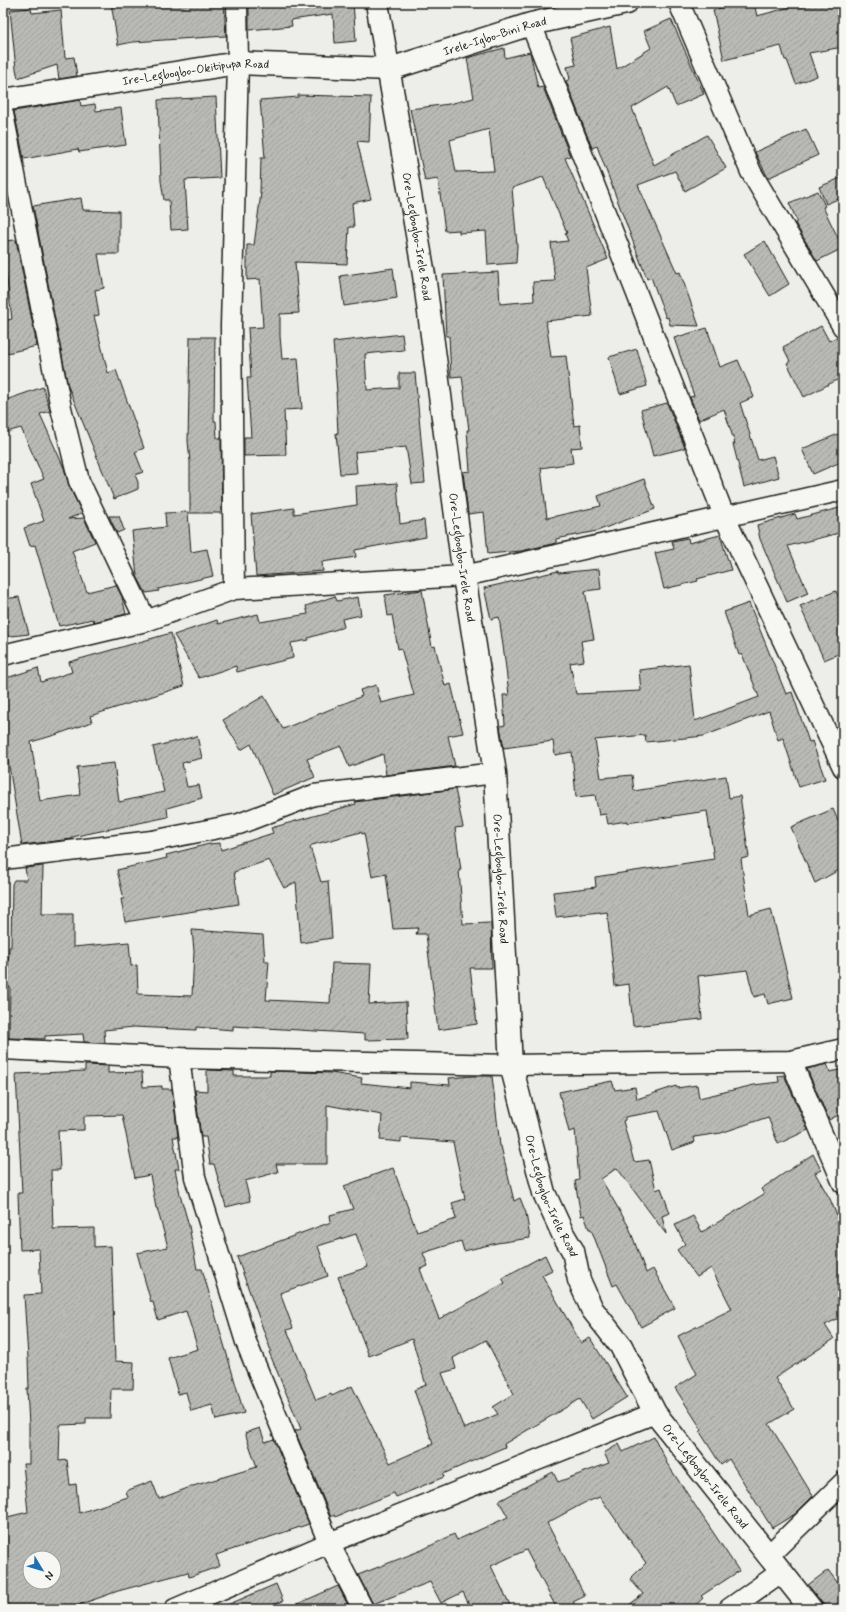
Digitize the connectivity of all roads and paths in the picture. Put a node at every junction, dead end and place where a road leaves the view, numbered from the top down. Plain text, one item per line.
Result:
1 (237, 3) edge
2 (377, 3) edge
3 (626, 3) edge
4 (679, 3) edge
5 (531, 24) junction
6 (238, 63) junction
7 (390, 69) junction
8 (3, 100) edge
9 (3, 114) edge
10 (843, 327) edge
11 (843, 490) edge
12 (725, 518) junction
13 (464, 576) junction
14 (234, 589) junction
15 (146, 621) junction
16 (3, 654) edge
17 (843, 767) edge
18 (495, 773) junction
19 (3, 859) edge
20 (3, 1049) edge
21 (843, 1049) edge
22 (179, 1058) junction
23 (791, 1061) junction
24 (511, 1065) junction
25 (843, 1183) edge
26 (655, 1413) junction
27 (843, 1483) edge
28 (329, 1543) junction
29 (775, 1564) junction
30 (175, 1609) edge
31 (363, 1609) edge
32 (729, 1609) edge
33 (811, 1609) edge

1 - 6 street
2 - 7 main road, Ore-Legbogbo-Irele Road
3 - 5 main road, Irele-Igbo-Bini Road
4 - 10 street
5 - 7 main road, Irele-Igbo-Bini Road
5 - 12 street
6 - 7 main road, Ire-Legbogbo-Okitipupa Road
6 - 8 main road, Ire-Legbogbo-Okitipupa Road
6 - 14 street
7 - 13 main road, Ore-Legbogbo-Irele Road
9 - 15 street
11 - 12 street
12 - 13 street
12 - 17 street
13 - 14 street
13 - 18 main road, Ore-Legbogbo-Irele Road
14 - 15 street
15 - 16 street
18 - 19 street
18 - 24 main road, Ore-Legbogbo-Irele Road
20 - 22 street
21 - 23 street
22 - 24 street
22 - 28 street
23 - 24 street
23 - 25 street
24 - 26 main road, Ore-Legbogbo-Irele Road
26 - 28 street
26 - 29 main road, Ore-Legbogbo-Irele Road
27 - 29 street
28 - 30 street
28 - 31 street
29 - 32 street
29 - 33 main road, Ore-Legbogbo-Irele Road

